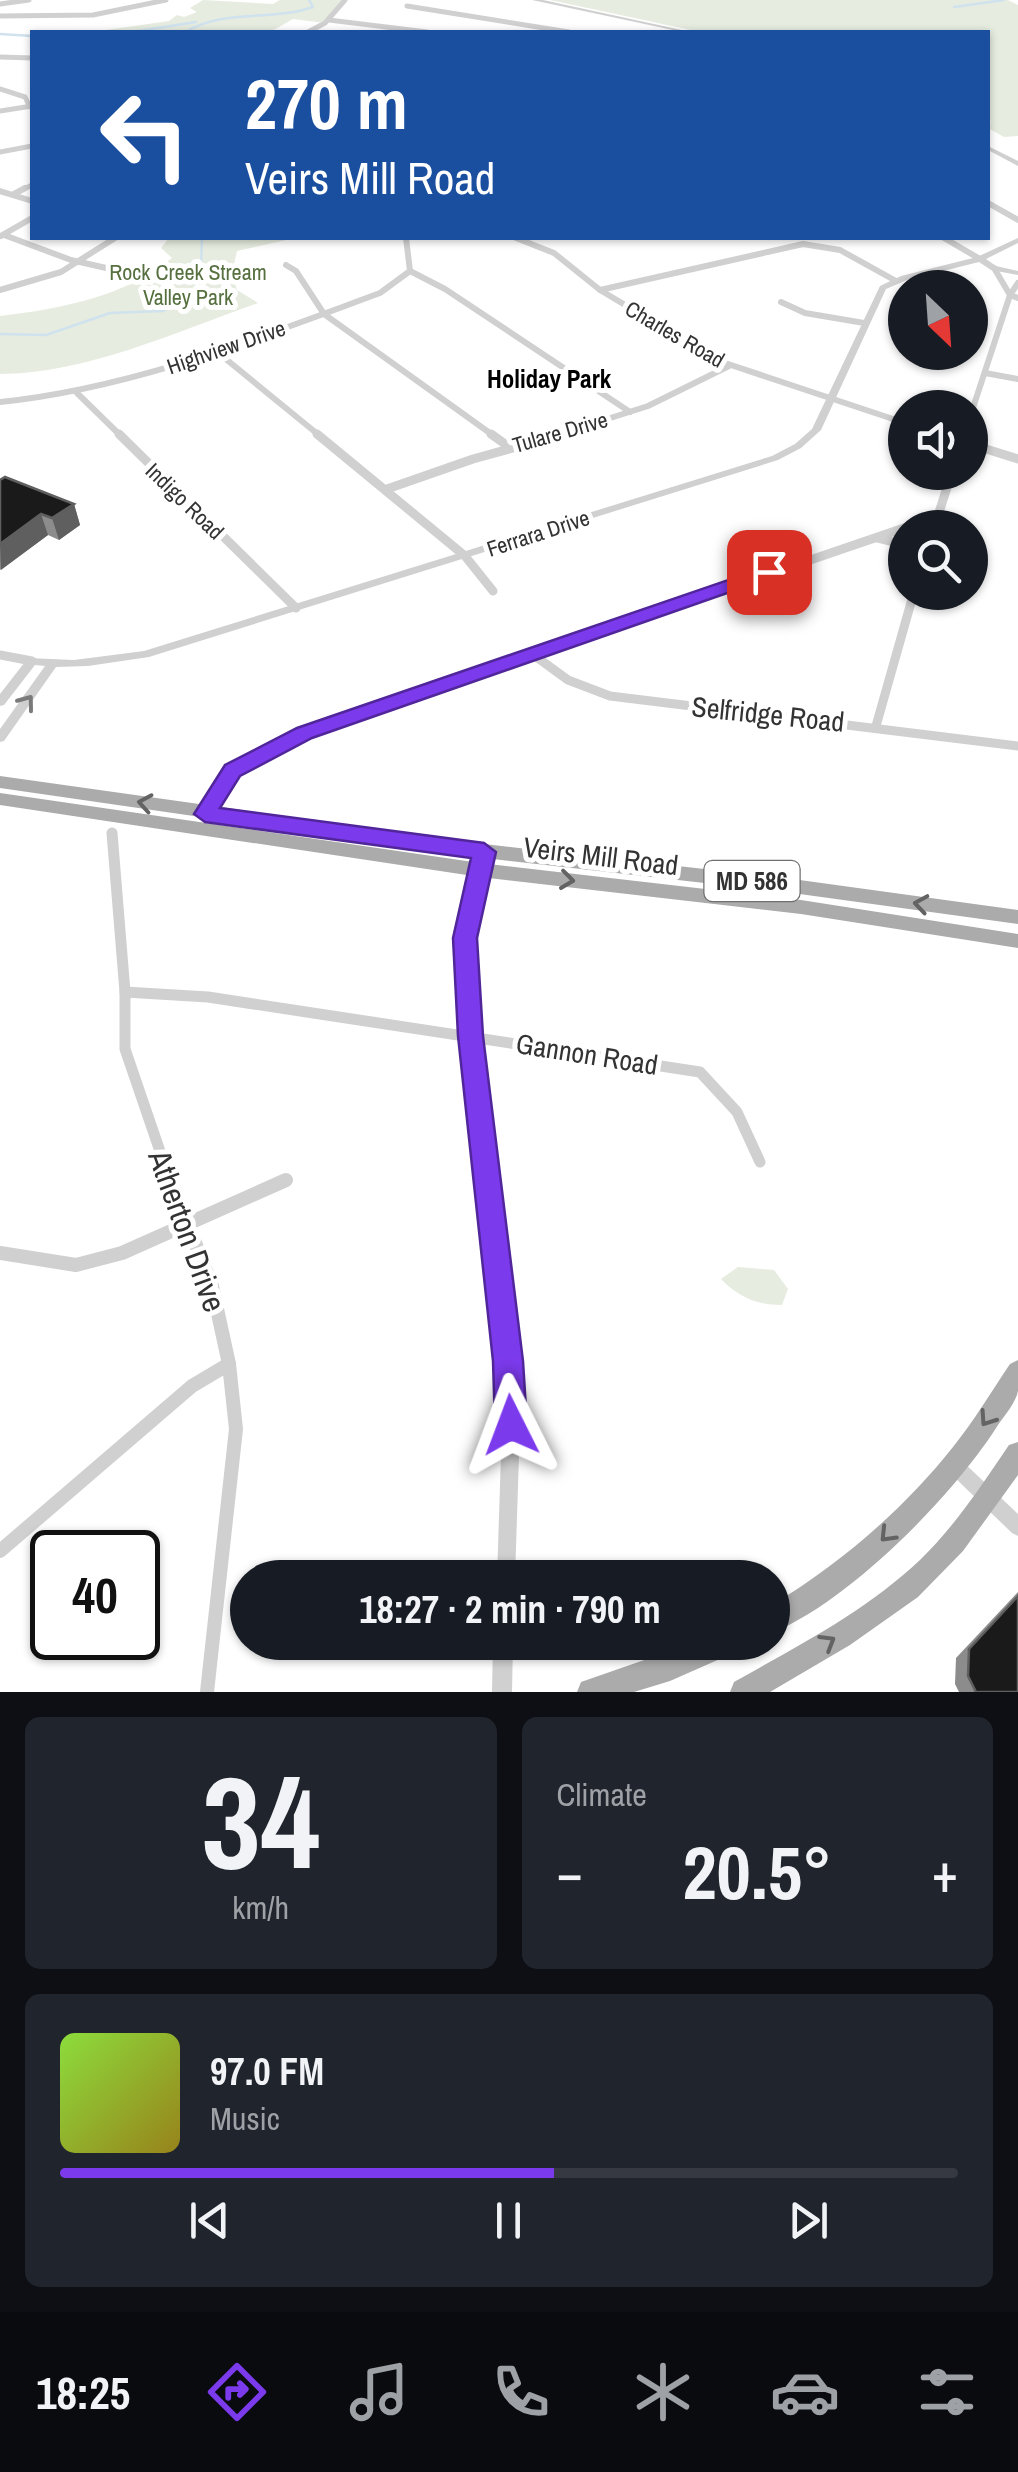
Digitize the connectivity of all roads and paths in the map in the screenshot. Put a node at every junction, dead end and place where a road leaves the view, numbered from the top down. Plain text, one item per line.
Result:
1 (28, 0) edge
2 (166, 0) edge
3 (345, 0) edge
4 (535, 0) edge
5 (409, 3) edge
6 (0, 4) edge
7 (0, 16) edge
8 (329, 20) junction
9 (392, 28) junction
10 (312, 30) edge
11 (389, 30) edge
12 (409, 30) edge
13 (558, 30) edge
14 (670, 30) edge
15 (0, 57) edge
16 (30, 58) edge
17 (0, 89) edge
18 (30, 105) edge
19 (30, 106) edge
20 (0, 112) edge
21 (30, 146) edge
22 (990, 149) edge
23 (0, 152) edge
24 (1018, 164) edge
25 (30, 185) edge
26 (0, 191) edge
27 (14, 194) junction
28 (30, 200) edge
29 (990, 204) edge
30 (30, 219) edge
31 (1018, 220) edge
32 (2, 235) edge
33 (112, 240) edge
34 (406, 240) edge
35 (521, 240) edge
36 (947, 240) edge
37 (1018, 240) edge
38 (980, 259) junction
39 (80, 262) junction
40 (286, 265) dead end
41 (994, 268) junction
42 (410, 270) junction
43 (940, 270) edge
44 (1018, 272) edge
45 (137, 275) dead end
46 (888, 277) edge
47 (1018, 283) edge
48 (888, 287) edge
49 (0, 290) edge
50 (600, 290) junction
51 (1014, 297) edge
52 (782, 302) dead end
53 (324, 314) junction
54 (864, 324) junction
55 (216, 351) junction
56 (729, 366) junction
57 (985, 373) junction
58 (1018, 379) edge
59 (979, 390) edge
60 (77, 393) junction
61 (830, 398) junction
62 (0, 402) edge
63 (630, 412) junction
64 (888, 417) edge
65 (508, 446) junction
66 (988, 450) edge
67 (1018, 460) edge
68 (387, 489) junction
69 (888, 532) edge
70 (872, 537) junction
71 (888, 541) edge
72 (465, 556) junction
73 (493, 591) dead end
74 (296, 608) junction
75 (909, 610) edge
76 (530, 653) junction
77 (0, 656) edge
78 (32, 661) junction
79 (52, 665) junction
80 (0, 702) edge
81 (876, 726) junction
82 (0, 738) edge
83 (1018, 746) edge
84 (0, 782) edge
85 (0, 799) edge
86 (205, 814) junction
87 (112, 833) dead end
88 (482, 861) junction
89 (1018, 917) edge
90 (1018, 942) edge
91 (125, 992) junction
92 (470, 1036) junction
93 (760, 1162) dead end
94 (286, 1180) dead end
95 (188, 1224) junction
96 (0, 1252) edge
97 (229, 1364) junction
98 (1018, 1372) edge
99 (1018, 1454) edge
100 (955, 1466) junction
101 (989, 1497) junction
102 (1018, 1527) edge
103 (0, 1551) edge
104 (507, 1560) edge
105 (790, 1609) edge
106 (503, 1660) edge
107 (686, 1660) edge
108 (207, 1692) edge
109 (502, 1692) edge
110 (591, 1692) edge
111 (744, 1692) edge

1 - 6 street
2 - 7 street
3 - 8 street
4 - 14 street
5 - 9 street
5 - 13 street
8 - 9 street
8 - 10 street
9 - 11 street
9 - 12 street
15 - 16 street
17 - 18 street
19 - 20 street
21 - 23 street
22 - 24 street
25 - 27 street
26 - 27 street
27 - 28 street
29 - 31 street
30 - 32 street
32 - 39 street
33 - 39 street
34 - 42 street
35 - 50 street, Charles Road
36 - 38 street
37 - 38 street
38 - 41 street
38 - 43 street
39 - 45 street
39 - 49 street
40 - 53 street
41 - 44 street
41 - 51 street
42 - 53 street, Highview Drive
42 - 63 street
46 - 50 street
47 - 51 street
48 - 54 street, Ferrara Drive
50 - 56 street, Charles Road
51 - 57 street
52 - 54 street
53 - 55 street, Highview Drive
53 - 65 street
54 - 61 street, Ferrara Drive
55 - 60 street, Highview Drive
55 - 68 street
56 - 61 street, Charles Road
56 - 63 street, Tulare Drive
57 - 58 street
57 - 59 street
60 - 62 street, Highview Drive
60 - 74 street, Indigo Road
61 - 64 street, Charles Road
61 - 72 street, Ferrara Drive
63 - 65 street, Tulare Drive
65 - 68 street, Tulare Drive
66 - 67 street
68 - 72 street
69 - 70 street
70 - 71 street
70 - 76 street
72 - 73 street
72 - 74 street, Ferrara Drive
74 - 79 street, Ferrara Drive
75 - 81 street
76 - 81 street, Selfridge Road
76 - 86 street
77 - 78 street, Ferrara Drive
78 - 79 street, Ferrara Drive
78 - 80 street
82 -> 79 street
81 - 83 street, Selfridge Road
86 -> 84 main road, Veirs Mill Road / MD 586
85 - 88 main road, Veirs Mill Road / MD 586
86 - 88 main road, Veirs Mill Road / MD 586
87 - 91 street, Atherton Drive
89 -> 88 main road, Veirs Mill Road / MD 586
88 -> 90 main road, Veirs Mill Road / MD 586
88 - 92 street
91 - 92 street, Gannon Road
91 - 95 street, Atherton Drive
92 - 93 street, Gannon Road
92 - 104 street
94 - 95 street
95 - 96 street
95 - 97 street, Atherton Drive
97 - 103 street
97 - 108 street, Atherton Drive
98 -> 100 main road
99 - 101 main road
100 - 101 street
100 -> 105 main road
101 - 102 street
111 -> 101 main road
106 - 109 street
107 - 110 main road

